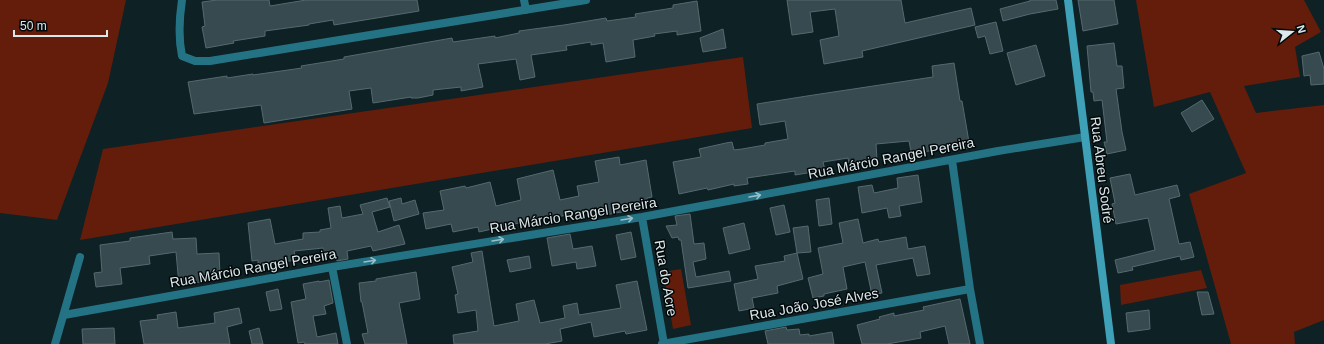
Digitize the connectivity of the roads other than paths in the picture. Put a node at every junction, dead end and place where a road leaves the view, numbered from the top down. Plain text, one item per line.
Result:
1 (182, 0) edge
2 (524, 0) edge
3 (586, 0) edge
4 (1068, 0) edge
5 (526, 10) junction
6 (1085, 137) junction
7 (952, 160) junction
8 (642, 217) junction
9 (80, 257) dead end
10 (332, 267) junction
11 (970, 289) junction
12 (64, 315) junction
13 (56, 344) edge
14 (347, 344) edge
15 (663, 344) edge
16 (980, 344) edge
17 (1111, 344) edge

1 - 5 street
2 - 5 street
3 - 5 street
4 - 6 main road, Rua Abreu Sodré
6 - 7 street, Rua Márcio Rangel Pereira
6 - 17 main road, Rua Abreu Sodré
8 -> 7 street, Rua Márcio Rangel Pereira
7 - 11 street
10 -> 8 street, Rua Márcio Rangel Pereira
8 - 15 street, Rua do Acre
9 - 12 street
10 - 12 street, Rua Márcio Rangel Pereira
10 - 14 street
11 - 15 street, Rua João José Alves
11 - 16 street
12 - 13 street

